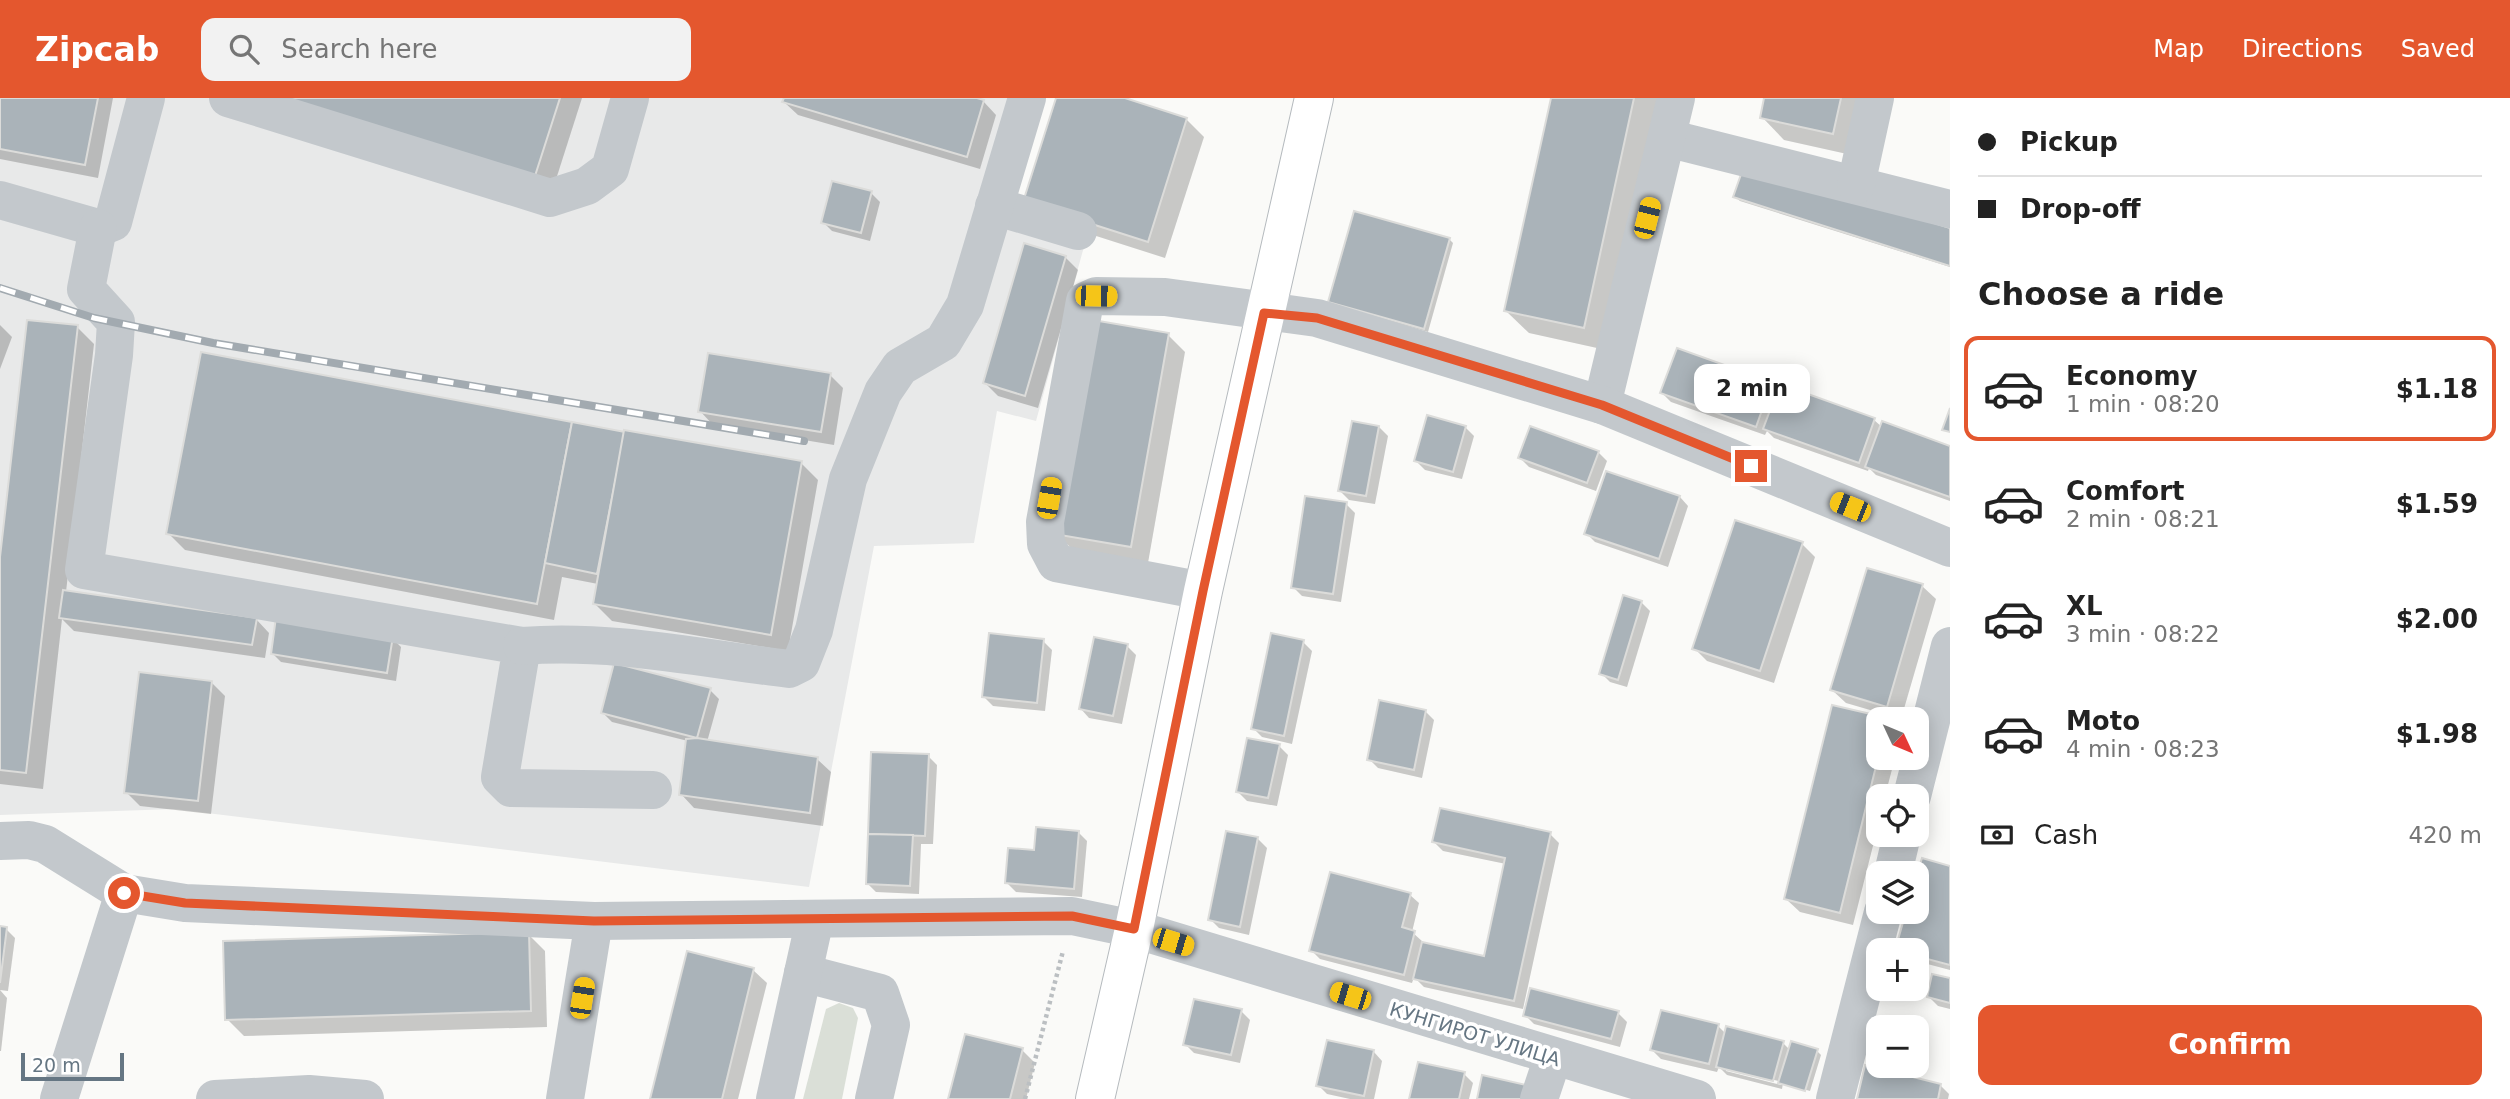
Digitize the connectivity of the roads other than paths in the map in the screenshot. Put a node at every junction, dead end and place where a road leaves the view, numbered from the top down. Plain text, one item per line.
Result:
1 (146, 98) edge
2 (228, 98) edge
3 (631, 98) edge
4 (1027, 98) edge
5 (1314, 98) edge
6 (1676, 98) edge
7 (1875, 98) edge
8 (1667, 138) junction
9 (1856, 185) junction
10 (0, 200) edge
11 (994, 206) junction
12 (1950, 209) edge
13 (98, 228) junction
14 (1078, 231) dead end
15 (1264, 313) junction
16 (1602, 405) junction
17 (1950, 548) edge
18 (1203, 591) junction
19 (522, 646) junction
20 (1950, 646) edge
21 (1915, 784) edge
22 (653, 790) dead end
23 (0, 841) edge
24 (124, 893) junction
25 (816, 919) junction
26 (594, 921) junction
27 (1880, 924) edge
28 (1134, 929) junction
29 (803, 973) junction
30 (1553, 1057) junction
31 (59, 1099) edge
32 (215, 1099) edge
33 (365, 1099) edge
34 (565, 1099) edge
35 (775, 1099) edge
36 (874, 1099) edge
37 (1095, 1099) edge
38 (1539, 1099) edge
39 (1697, 1099) edge
40 (1835, 1099) edge

1 - 13 street
2 - 3 street
4 - 11 street
5 - 15 main road
6 - 8 street
7 - 9 street
8 - 9 street
8 - 16 street
9 - 12 street
10 - 13 street
11 - 14 street
11 - 19 street
13 - 19 street
15 - 16 street
15 - 18 main road
15 - 18 street
16 - 17 street
18 - 28 main road
19 - 22 street
20 - 21 street
23 - 24 street
24 - 26 street, КУНГИРОТ УЛИЦА
24 - 31 street
25 - 26 street, КУНГИРОТ УЛИЦА
25 - 28 street, КУНГИРОТ УЛИЦА
25 - 29 street
26 - 34 street
27 - 40 street
28 - 30 street, КУНГИРОТ УЛИЦА
28 - 37 main road
29 - 35 street
29 - 36 street
30 - 38 street
30 - 39 street, КУНГИРОТ УЛИЦА
32 - 33 street

